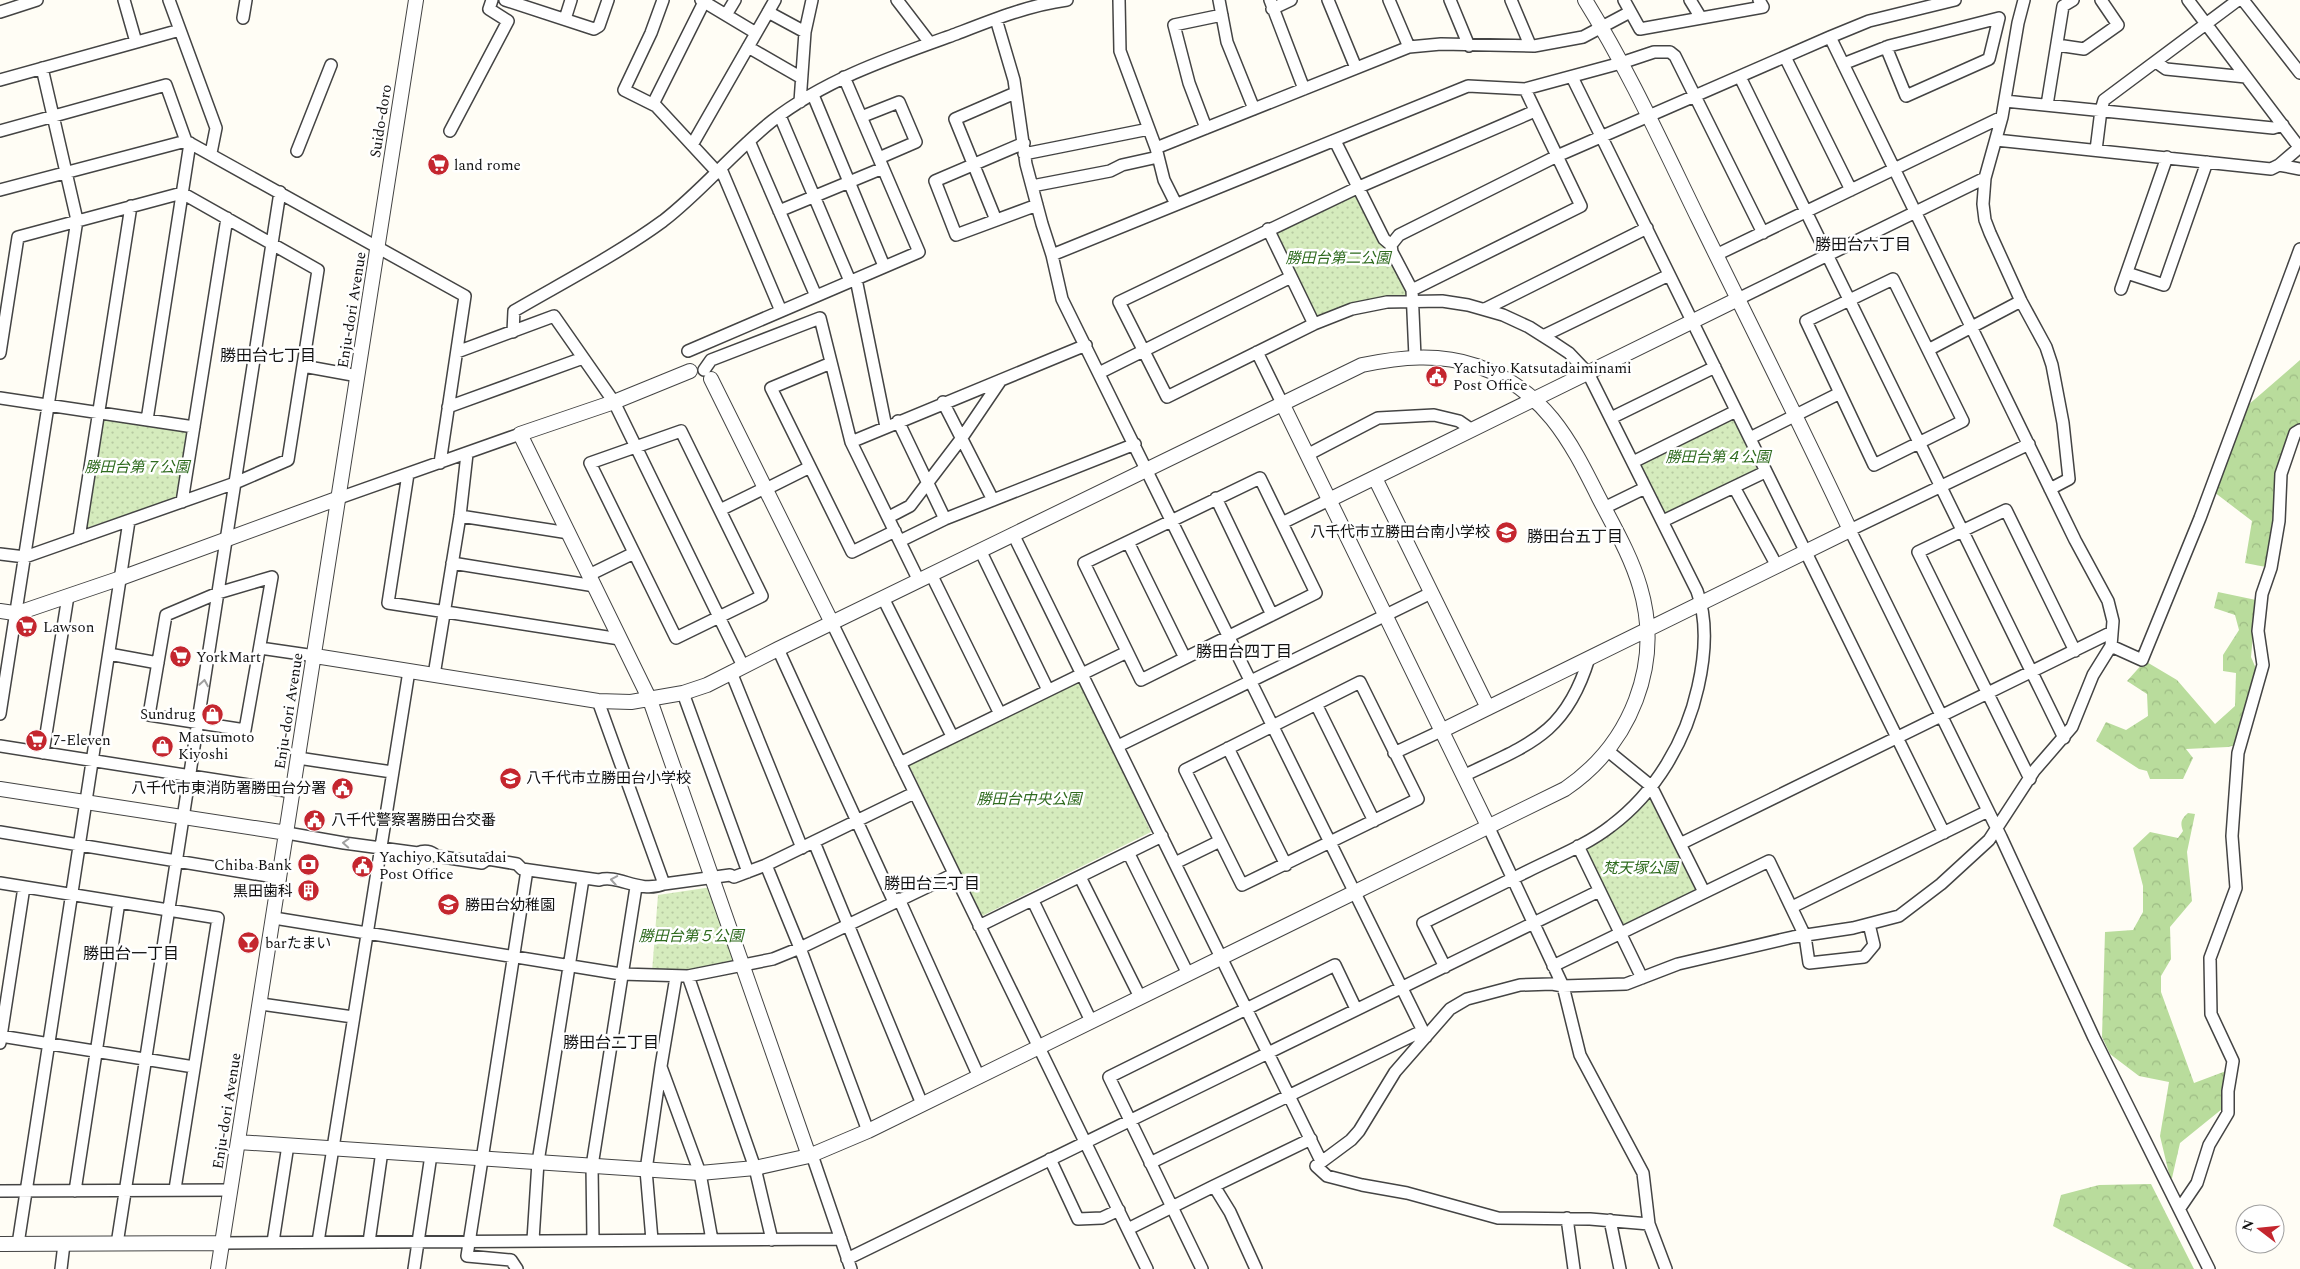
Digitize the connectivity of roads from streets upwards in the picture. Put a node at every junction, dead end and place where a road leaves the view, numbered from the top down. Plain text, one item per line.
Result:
1 (38, 0) edge
2 (124, 0) edge
3 (169, 0) edge
4 (246, 0) edge
5 (416, 0) edge
6 (492, 0) edge
7 (504, 0) edge
8 (571, 0) edge
9 (608, 0) edge
10 (663, 0) edge
11 (735, 0) edge
12 (775, 0) edge
13 (812, 0) edge
14 (897, 0) edge
15 (1068, 0) edge
16 (1120, 0) edge
17 (1219, 0) edge
18 (1291, 0) edge
19 (1328, 0) edge
20 (1389, 0) edge
21 (1450, 0) edge
22 (1511, 0) edge
23 (1585, 0) edge
24 (1624, 0) edge
25 (1690, 0) edge
26 (1759, 0) edge
27 (1956, 0) edge
28 (2024, 0) edge
29 (2073, 0) edge
30 (2101, 0) edge
31 (2188, 0) edge
32 (2238, 0) edge
33 (2243, 0) edge
34 (702, 1) edge
35 (1044, 2) edge
36 (530, 4) edge
37 (1271, 4) edge
38 (0, 12) edge
39 (768, 12) junction
40 (1630, 12) junction
41 (726, 15) junction
42 (1222, 15) junction
43 (243, 18) dead end
44 (1701, 18) junction
45 (565, 19) junction
46 (996, 19) junction
47 (2206, 25) junction
48 (1603, 28) junction
49 (180, 30) junction
50 (805, 32) junction
51 (756, 33) junction
52 (1830, 37) junction
53 (136, 42) junction
54 (930, 43) junction
55 (2057, 45) junction
56 (1469, 46) junction
57 (1530, 46) junction
58 (748, 47) junction
59 (1409, 47) junction
60 (1886, 47) junction
61 (1785, 57) junction
62 (2156, 62) junction
63 (1621, 63) junction
64 (1843, 64) junction
65 (331, 65) dead end
66 (42, 68) junction
67 (1356, 68) junction
68 (2300, 73) edge
69 (800, 77) junction
70 (844, 77) junction
71 (1572, 77) junction
72 (1740, 77) junction
73 (2246, 77) junction
74 (0, 80) edge
75 (1304, 89) junction
76 (1525, 89) junction
77 (1015, 93) junction
78 (813, 95) junction
79 (1695, 97) junction
80 (2006, 101) junction
81 (800, 102) junction
82 (653, 104) junction
83 (2047, 105) junction
84 (1254, 109) junction
85 (2101, 110) junction
86 (1535, 111) junction
87 (54, 116) junction
88 (780, 116) junction
89 (861, 117) junction
90 (2002, 117) junction
91 (1649, 118) junction
92 (2282, 125) junction
93 (1206, 128) junction
94 (1149, 129) junction
95 (0, 131) edge
96 (450, 131) dead end
97 (1602, 136) junction
98 (1996, 140) junction
99 (1335, 141) junction
100 (188, 142) junction
101 (748, 142) junction
102 (692, 145) junction
103 (2300, 147) edge
104 (1024, 148) junction
105 (2096, 150) junction
106 (298, 152) dead end
107 (1157, 152) junction
108 (211, 153) junction
109 (1557, 156) junction
110 (2167, 157) junction
111 (2207, 162) junction
112 (881, 163) junction
113 (974, 164) junction
114 (2279, 165) junction
115 (1895, 168) junction
116 (2300, 169) edge
117 (720, 171) junction
118 (67, 172) junction
119 (1985, 178) junction
120 (848, 182) junction
121 (1032, 186) junction
122 (1359, 187) junction
123 (0, 190) edge
124 (1850, 190) junction
125 (280, 192) junction
126 (182, 193) junction
127 (814, 196) junction
128 (1176, 204) junction
129 (1037, 205) junction
130 (131, 206) junction
131 (779, 211) junction
132 (1807, 212) junction
133 (1916, 213) junction
134 (227, 218) junction
135 (77, 220) junction
136 (996, 220) junction
137 (1647, 228) junction
138 (1268, 229) junction
139 (1762, 233) junction
140 (272, 243) junction
141 (1391, 245) junction
142 (378, 246) junction
143 (2300, 249) edge
144 (1052, 255) junction
145 (1716, 255) junction
146 (1827, 256) junction
147 (884, 266) junction
148 (2127, 273) junction
149 (1669, 275) junction
150 (1291, 277) junction
151 (853, 280) junction
152 (2121, 289) dead end
153 (816, 296) junction
154 (1413, 296) junction
155 (1738, 299) junction
156 (1850, 299) junction
157 (2021, 301) junction
158 (1485, 309) junction
159 (780, 311) junction
160 (3, 315) edge
161 (1693, 322) junction
162 (1314, 324) junction
163 (1972, 327) junction
164 (513, 332) junction
165 (1543, 336) junction
166 (1086, 345) junction
167 (1928, 350) junction
168 (688, 351) dead end
169 (1143, 351) junction
170 (457, 352) junction
171 (1257, 352) junction
172 (0, 353) edge
173 (1415, 357) junction
174 (583, 358) junction
175 (831, 363) junction
176 (303, 366) junction
177 (1715, 367) junction
178 (690, 371) joint
179 (1588, 372) junction
180 (1099, 373) junction
181 (708, 374) junction
182 (358, 376) junction
183 (1001, 380) junction
184 (1840, 393) junction
185 (0, 398) edge
186 (1535, 400) junction
187 (614, 402) junction
188 (943, 402) junction
189 (1282, 403) junction
190 (49, 405) junction
191 (448, 406) junction
192 (1736, 411) junction
193 (98, 413) junction
194 (1795, 414) junction
195 (1611, 418) junction
196 (147, 420) junction
197 (898, 421) junction
198 (194, 427) junction
199 (886, 427) junction
200 (1472, 430) junction
201 (2300, 430) edge
202 (520, 434) junction
203 (1750, 438) junction
204 (961, 439) junction
205 (851, 442) junction
206 (1920, 442) junction
207 (1135, 444) junction
208 (2029, 444) junction
209 (636, 447) junction
210 (467, 454) junction
211 (1307, 455) junction
212 (1633, 462) junction
213 (440, 463) junction
214 (810, 467) junction
215 (1147, 469) junction
216 (1765, 472) junction
217 (408, 474) junction
218 (1375, 478) junction
219 (235, 483) junction
220 (927, 484) junction
221 (1734, 487) junction
222 (1940, 487) junction
223 (1645, 488) junction
224 (765, 489) junction
225 (2050, 489) junction
226 (339, 498) junction
227 (1216, 498) junction
228 (993, 500) junction
229 (1329, 500) junction
230 (182, 502) junction
231 (1604, 508) junction
232 (720, 510) junction
233 (460, 516) junction
234 (889, 517) junction
235 (945, 518) junction
236 (1172, 520) junction
237 (130, 521) junction
238 (1663, 521) junction
239 (1282, 523) junction
240 (1962, 529) junction
241 (1850, 530) junction
242 (569, 533) junction
243 (1013, 534) junction
244 (897, 536) junction
245 (79, 538) junction
246 (226, 540) junction
247 (1128, 542) junction
248 (980, 550) junction
249 (1805, 552) junction
250 (634, 553) junction
251 (0, 554) edge
252 (25, 557) junction
253 (452, 563) junction
254 (1777, 566) junction
255 (121, 578) junction
256 (925, 578) junction
257 (592, 581) junction
258 (218, 593) junction
259 (1431, 593) junction
260 (68, 596) junction
261 (883, 598) junction
262 (1702, 604) junction
263 (0, 611) edge
264 (444, 611) junction
265 (14, 613) junction
266 (1272, 615) junction
267 (1386, 616) junction
268 (719, 617) junction
269 (832, 623) junction
270 (1648, 630) junction
271 (2112, 632) junction
272 (1229, 637) junction
273 (620, 639) junction
274 (2111, 646) junction
275 (260, 648) junction
276 (778, 649) junction
277 (2075, 651) junction
278 (1127, 652) junction
279 (109, 654) junction
280 (315, 656) junction
281 (1185, 658) junction
282 (1589, 658) junction
283 (158, 663) junction
284 (737, 669) junction
285 (409, 671) junction
286 (2030, 672) junction
287 (1082, 673) junction
288 (434, 675) junction
289 (1250, 682) junction
290 (1048, 690) junction
291 (683, 694) junction
292 (1988, 694) junction
293 (650, 700) junction
294 (598, 701) junction
295 (1316, 704) junction
296 (1488, 708) junction
297 (0, 714) edge
298 (1000, 714) junction
299 (1942, 716) junction
300 (197, 724) junction
301 (1272, 726) junction
302 (1442, 731) junction
303 (952, 736) junction
304 (1897, 738) junction
305 (2064, 738) junction
306 (0, 746) edge
307 (1118, 746) junction
308 (1228, 748) junction
309 (1608, 751) junction
310 (43, 753) junction
311 (1394, 753) junction
312 (298, 758) junction
313 (93, 761) junction
314 (900, 763) junction
315 (392, 772) junction
316 (189, 776) junction
317 (1463, 776) junction
318 (2030, 779) junction
319 (1651, 786) junction
320 (0, 789) edge
321 (293, 792) junction
322 (914, 794) junction
323 (86, 802) junction
324 (1988, 811) junction
325 (184, 818) junction
326 (856, 821) junction
327 (1374, 821) junction
328 (1488, 828) junction
329 (1997, 829) junction
330 (0, 832) edge
331 (287, 833) junction
332 (1944, 833) junction
333 (1162, 836) junction
334 (1220, 841) junction
335 (814, 842) junction
336 (1329, 843) junction
337 (1680, 844) junction
338 (79, 846) junction
339 (1578, 846) junction
340 (380, 848) junction
341 (802, 848) junction
342 (1129, 854) junction
343 (176, 861) junction
344 (1175, 863) junction
345 (766, 865) junction
346 (1286, 865) junction
347 (527, 870) junction
348 (748, 872) junction
349 (954, 874) junction
350 (1080, 877) junction
351 (280, 878) junction
352 (583, 878) junction
353 (713, 879) junction
354 (1512, 879) junction
355 (0, 883) edge
356 (664, 884) junction
357 (636, 886) junction
358 (24, 887) junction
359 (1599, 891) junction
360 (1704, 892) junction
361 (1354, 893) junction
362 (72, 894) junction
363 (896, 901) junction
364 (1032, 901) junction
365 (118, 902) junction
366 (1792, 907) junction
367 (169, 909) junction
368 (274, 918) junction
369 (849, 924) junction
370 (1534, 924) junction
371 (1869, 924) junction
372 (979, 926) junction
373 (366, 934) junction
374 (1620, 934) junction
375 (1805, 936) junction
376 (800, 948) junction
377 (513, 958) junction
378 (1222, 958) junction
379 (569, 966) junction
380 (743, 966) junction
381 (1553, 966) junction
382 (1444, 967) junction
383 (621, 974) junction
384 (1188, 974) junction
385 (682, 976) junction
386 (1642, 978) junction
387 (1563, 986) junction
388 (1401, 988) junction
389 (1140, 997) junction
390 (260, 1004) junction
391 (1246, 1009) junction
392 (1356, 1009) junction
393 (353, 1017) junction
394 (1091, 1021) junction
395 (1424, 1034) junction
396 (0, 1038) edge
397 (49, 1044) junction
398 (1038, 1047) junction
399 (96, 1051) junction
400 (1268, 1053) junction
401 (145, 1059) junction
402 (660, 1066) junction
403 (194, 1067) junction
404 (979, 1076) junction
405 (1289, 1097) junction
406 (922, 1104) junction
407 (1129, 1121) junction
408 (868, 1131) junction
409 (1311, 1139) junction
410 (238, 1142) junction
411 (1085, 1142) junction
412 (288, 1145) junction
413 (333, 1148) junction
414 (382, 1151) junction
415 (431, 1155) junction
416 (810, 1155) junction
417 (482, 1158) junction
418 (1050, 1159) junction
419 (1321, 1161) junction
420 (538, 1162) junction
421 (1150, 1163) junction
422 (592, 1166) junction
423 (755, 1168) junction
424 (646, 1170) junction
425 (700, 1173) junction
426 (1214, 1186) junction
427 (175, 1189) junction
428 (126, 1190) junction
429 (231, 1190) junction
430 (0, 1191) edge
431 (26, 1191) junction
432 (75, 1191) junction
433 (1172, 1207) junction
434 (2180, 1208) junction
435 (1119, 1210) junction
436 (1567, 1218) junction
437 (1610, 1220) junction
438 (1649, 1224) junction
439 (1128, 1229) junction
440 (841, 1239) junction
441 (533, 1240) junction
442 (593, 1240) junction
443 (652, 1240) junction
444 (712, 1240) junction
445 (772, 1240) junction
446 (419, 1241) junction
447 (469, 1241) junction
448 (273, 1242) junction
449 (318, 1242) junction
450 (369, 1242) junction
451 (222, 1243) junction
452 (0, 1244) edge
453 (18, 1244) junction
454 (64, 1244) junction
455 (117, 1244) junction
456 (849, 1264) edge
457 (61, 1269) edge
458 (218, 1269) edge
459 (414, 1269) edge
460 (517, 1269) edge
461 (1148, 1269) edge
462 (1202, 1269) edge
463 (1256, 1269) edge
464 (1574, 1269) edge
465 (1620, 1269) edge
466 (1666, 1269) edge
467 (2209, 1269) edge

1 - 38 street
2 - 53 street
3 - 49 street
4 - 43 street
5 - 142 street, Suido-doro
6 - 96 street
7 - 36 street
8 - 45 street
9 - 45 street
10 - 82 street
11 - 41 street
12 - 39 street
13 - 50 street
14 - 54 street
15 - 35 street
16 - 94 street
17 - 42 street
18 - 37 street
19 - 67 street
20 - 59 street
21 - 56 street
22 - 57 street
23 - 48 street
24 - 40 street
25 - 44 street
26 - 44 street
27 - 52 street
28 - 80 street
29 - 55 street
30 - 55 street
31 - 47 street
32 - 47 street
33 - 68 street
34 - 41 street
34 - 82 street
35 - 46 street
36 - 45 street
37 - 75 street
39 - 50 street
39 - 51 street
40 - 44 street
40 - 48 street
41 - 51 street
42 - 84 street
42 - 93 street
46 - 54 street
46 - 77 street
47 - 62 street
47 - 73 street
48 - 57 street
48 - 63 street
49 - 53 street
49 - 108 street
50 - 69 street
51 - 58 street
52 - 61 street
52 - 64 street
53 - 66 street
54 - 70 street
55 - 83 street
56 - 57 street
56 - 59 street
58 - 69 street
58 - 102 street
59 - 67 street
60 - 60 street
60 - 64 street
61 - 72 street
61 - 124 street
62 - 73 street
62 - 85 street
63 - 71 street
63 - 79 street
63 - 91 street
64 - 115 street
65 - 106 street
66 - 74 street
66 - 87 street
67 - 75 street
69 - 81 street
70 - 78 street
70 - 89 street
71 - 76 street
71 - 97 street
72 - 79 street
72 - 132 street
73 - 92 street
75 - 84 street
76 - 86 street
76 - 99 street
77 - 104 street
77 - 113 street
78 - 81 street
78 - 120 street
79 - 91 street
79 - 139 street
80 - 83 street
80 - 90 street
81 - 88 street
82 - 102 street
83 - 85 street
84 - 93 street
85 - 92 street
85 - 105 street
86 - 109 street
86 - 122 street
87 - 95 street
87 - 100 street
87 - 118 street
88 - 101 street
88 - 127 street
89 - 112 street
89 - 112 street
90 - 98 street
90 - 115 street
91 - 97 street
91 - 145 street
92 - 103 street
93 - 107 street
94 - 104 street
94 - 107 street
97 - 109 street
97 - 137 street
98 - 105 street
98 - 119 street
99 - 122 street
99 - 128 street
100 - 108 street
100 - 118 street
100 - 126 street
101 - 117 street
101 - 131 street
102 - 117 street
103 - 114 street
104 - 113 street
104 - 121 street
105 - 110 street
107 - 121 street
107 - 128 street
108 - 125 street
109 - 141 street
109 - 154 street
110 - 111 street
110 - 148 street
111 - 114 street
111 - 148 street
112 - 120 street
112 - 147 street
113 - 136 street
113 - 136 street
114 - 116 street
115 - 124 street
115 - 133 street
117 - 159 street
117 - 164 street
118 - 123 street
118 - 135 street
119 - 133 street
119 - 157 street
120 - 127 street
120 - 147 street
121 - 129 street
122 - 138 street
122 - 141 street
124 - 132 street
125 - 140 street
125 - 142 street
126 - 130 street
126 - 134 street
126 - 196 street
127 - 131 street
127 - 151 street
128 - 144 street
129 - 136 street
129 - 144 street
130 - 135 street
130 - 193 street
131 - 153 street
132 - 139 street
132 - 146 street
133 - 146 street
133 - 163 street
134 - 140 street
134 - 198 street
135 - 160 street
135 - 190 street
137 - 149 street
137 - 158 street
138 - 150 street
138 - 169 street
139 - 145 street
140 - 176 street
140 - 219 street
141 - 154 street
142 - 170 street
142 - 182 street, Enju-dori Avenue
143 - 274 street
144 - 166 street
145 - 155 street
146 - 155 street
146 - 156 street
147 - 151 street
148 - 152 street
149 - 161 street
149 - 165 street
150 - 162 street
150 - 169 street
151 - 153 street
151 - 199 street
153 - 159 street
154 - 158 street
154 - 162 street
154 - 173 street
155 - 161 street
155 - 194 street
156 - 167 street
156 - 184 street
156 - 206 street
157 - 163 street
157 - 225 street
158 - 165 street
159 - 168 street
160 - 172 street
161 - 177 street
161 - 179 street
162 - 171 street
163 - 167 street
163 - 208 street
164 - 170 street
164 - 174 street
165 - 179 street
166 - 180 street
166 - 183 street
167 - 206 street
169 - 171 street
169 - 180 street
170 - 191 street
171 - 189 street
173 - 186 street
173 - 189 street
174 - 187 street
174 - 191 street
175 - 181 street
175 - 205 street
175 - 214 street
176 - 182 street
176 - 219 street
177 - 192 street
177 - 195 street
178 - 181 street
178 - 187 street
179 - 186 street
179 - 195 street
180 - 207 street
181 - 224 street
182 - 226 street, Enju-dori Avenue
183 - 188 street
183 - 204 street
184 - 194 street
184 - 206 street
185 - 190 street
186 - 200 street
186 - 231 street
187 - 202 street
187 - 209 street
188 - 197 street
188 - 204 street
189 - 211 street
189 - 215 street
190 - 193 street
190 - 252 street
191 - 213 street
192 - 203 street
192 - 212 street
193 - 196 street
193 - 245 street
194 - 203 street
194 - 241 street
195 - 212 street
196 - 198 street
197 - 199 street
197 - 220 street
198 - 230 street
199 - 205 street
200 - 211 street
200 - 218 street
201 - 434 street
202 - 210 street
202 - 242 street
203 - 216 street
204 - 220 street
204 - 228 street
205 - 234 street
206 - 222 street
207 - 215 street
207 - 228 street
208 - 222 street
208 - 225 street
209 - 232 street
209 - 250 street
209 - 268 street
210 - 213 street
210 - 233 street
211 - 229 street
212 - 223 street
213 - 217 street
214 - 224 street
214 - 244 street
215 - 236 street
215 - 243 street
216 - 221 street
216 - 249 street
217 - 226 street
217 - 264 street
218 - 229 street
218 - 259 street
219 - 230 street
219 - 246 street
220 - 234 street
220 - 235 street
221 - 238 street
221 - 254 street
222 - 240 street
222 - 241 street
223 - 231 street
223 - 238 street
224 - 232 street
224 - 269 street
225 - 271 street
226 - 246 street
226 - 280 street, Enju-dori Avenue
227 - 236 street
227 - 239 street
227 - 266 street
228 - 235 street
229 - 239 street
229 - 267 street
230 - 237 street
231 - 270 street
232 - 268 street
233 - 242 street
233 - 253 street
234 - 244 street
235 - 244 street
236 - 247 street
236 - 272 street
237 - 245 street
237 - 255 street
238 - 262 street
239 - 266 street
240 - 277 street
240 - 286 street
240 - 292 street
241 - 249 street
241 - 299 street
242 - 257 street
243 - 248 street
243 - 287 street
244 - 256 street
245 - 252 street
246 - 255 street
246 - 258 street
247 - 278 street
247 - 281 street
248 - 256 street
248 - 290 street
249 - 254 street
249 - 304 street
250 - 257 street
250 - 268 street
251 - 252 street
252 - 265 street
253 - 257 street
253 - 264 street
254 - 262 street
255 - 260 street
255 - 279 street
256 - 261 street
256 - 298 street
257 - 273 street
258 - 275 street
258 - 283 street
300 -> 258 street
259 - 267 street
259 - 296 street
260 - 265 street
260 - 310 street
261 - 269 street
261 - 303 street
262 - 270 street
262 - 319 street
263 - 265 street
264 - 273 street
264 - 288 street
265 - 297 street
266 - 272 street
267 - 289 street
267 - 302 street
268 - 284 street
269 - 276 street
269 - 314 street
270 - 282 street
270 - 309 street
271 - 274 street
271 - 277 street
272 - 281 street
272 - 289 street
273 - 293 street
274 - 305 street
275 - 280 street
275 - 300 street
276 - 284 street
276 - 326 street
277 - 286 street
278 - 281 street
278 - 287 street
279 - 283 street
279 - 313 street
280 - 285 street
280 - 312 street, Enju-dori Avenue
282 - 296 street
282 - 317 street
283 - 300 street
284 - 291 street
284 - 341 street
285 - 288 street
285 - 315 street
286 - 292 street
286 - 305 street
287 - 290 street
287 - 307 street
288 - 294 street
289 - 301 street
289 - 307 street
290 - 298 street
291 - 293 street
291 - 348 street
292 - 299 street
292 - 318 street
293 - 294 street
293 - 353 street
294 - 356 street
295 - 301 street
295 - 311 street
295 - 327 street
296 - 302 street
298 - 303 street
299 - 304 street
299 - 324 street
300 - 316 street
301 - 308 street
301 - 336 street
302 - 311 street
302 - 317 street
303 - 314 street
304 - 332 street
304 - 337 street
305 - 318 street
306 - 310 street
307 - 333 street
308 - 334 street
308 - 346 street
309 - 319 street
309 - 328 street
310 - 313 street
311 - 327 street
312 - 315 street
312 - 321 street, Enju-dori Avenue
313 - 316 street
313 - 323 street
314 - 322 street
315 - 340 street
316 - 321 street
316 - 325 street
317 - 328 street
318 - 329 street
319 - 337 street
319 - 339 street
320 - 323 street
321 - 331 street, Enju-dori Avenue
322 - 326 street
322 - 349 street
323 - 325 street
323 - 338 street
324 - 329 street
324 - 332 street
325 - 331 street
325 - 343 street
326 - 335 street
326 - 363 street
327 - 336 street
328 - 354 street
328 - 361 street
329 - 371 street
329 - 434 street
330 - 338 street
340 -> 331 street
331 - 351 street, Enju-dori Avenue
332 - 366 street
333 - 342 street
333 - 344 street
334 - 344 street
334 - 346 street
335 - 341 street
335 - 369 street
336 - 346 street
336 - 361 street
337 - 360 street
338 - 343 street
338 - 362 street
339 - 354 street
339 - 359 street
340 - 347 street
340 - 373 street
341 - 345 street
342 - 350 street
342 - 384 street
343 - 351 street
343 - 367 street
344 - 378 street
345 - 348 street
345 - 376 street
347 - 352 street
347 - 377 street
348 - 353 street
349 - 363 street
349 - 372 street
350 - 364 street
350 - 389 street
351 - 368 street, Enju-dori Avenue
357 -> 352 street
352 - 379 street
353 - 356 street
353 - 380 street
354 - 370 street
354 - 382 street
355 - 358 street
356 - 357 street
357 - 383 street
358 - 362 street
358 - 396 street
359 - 370 street
359 - 374 street
360 - 366 street
360 - 374 street
361 - 378 street
361 - 388 street
362 - 365 street
362 - 397 street
363 - 369 street
363 - 404 street
364 - 372 street
364 - 394 street
365 - 367 street
365 - 399 street
366 - 375 street
367 - 401 street
367 - 403 street
368 - 373 street
368 - 390 street, Enju-dori Avenue
369 - 376 street
369 - 406 street
370 - 381 street
370 - 382 street
371 - 375 street
371 - 375 street
372 - 398 street
373 - 377 street
373 - 393 street
374 - 381 street
374 - 386 street
375 - 386 street
376 - 380 street
376 - 408 street
377 - 379 street
377 - 417 street
378 - 384 street
378 - 391 street
379 - 383 street
379 - 420 street
380 - 385 street
380 - 416 street
381 - 387 street
382 - 388 street
383 - 385 street
383 - 422 street
384 - 389 street
385 - 402 street
385 - 423 street
386 - 387 street
387 - 395 street
387 - 438 street
388 - 392 street
388 - 395 street
389 - 394 street
390 - 393 street
390 - 410 street, Enju-dori Avenue
391 - 392 street
391 - 400 street
391 - 407 street
392 - 400 street
393 - 413 street
394 - 398 street
395 - 405 street
395 - 419 street
396 - 397 street
397 - 399 street
397 - 431 street
398 - 404 street
398 - 411 street
399 - 401 street
399 - 432 street
400 - 405 street
400 - 407 street
401 - 403 street
401 - 428 street
402 - 424 street
402 - 425 street
403 - 427 street
404 - 406 street
405 - 409 street
405 - 421 street
406 - 408 street
407 - 411 street
407 - 421 street
408 - 416 street
409 - 419 street
409 - 426 street
410 - 412 street
410 - 429 street, Enju-dori Avenue
411 - 418 street
411 - 435 street
412 - 413 street
412 - 448 street
413 - 414 street
413 - 449 street
414 - 415 street
414 - 450 street
415 - 417 street
415 - 446 street
416 - 423 street
416 - 440 street
417 - 420 street
417 - 447 street
418 - 435 street
418 - 456 street
419 - 436 street
420 - 422 street
420 - 441 street
421 - 433 street
422 - 424 street
422 - 442 street
423 - 425 street
423 - 445 street
424 - 425 street
424 - 443 street
425 - 444 street
426 - 433 street
426 - 463 street
427 - 428 street
427 - 429 street
428 - 432 street
428 - 455 street
429 - 451 street, Enju-dori Avenue
430 - 431 street
431 - 432 street
431 - 453 street
433 - 439 street
433 - 462 street
434 - 467 street
435 - 439 street
436 - 437 street
436 - 464 street
437 - 438 street
437 - 465 street
438 - 466 street
439 - 461 street
440 - 445 street
440 - 456 street
441 - 442 street
441 - 447 street
442 - 443 street
443 - 444 street
444 - 445 street
446 - 447 street
446 - 450 street
446 - 459 street
447 - 460 street
448 - 449 street
448 - 451 street
449 - 450 street
451 - 455 street
451 - 458 street, Enju-dori Avenue
452 - 453 street
453 - 454 street
454 - 455 street
454 - 457 street

